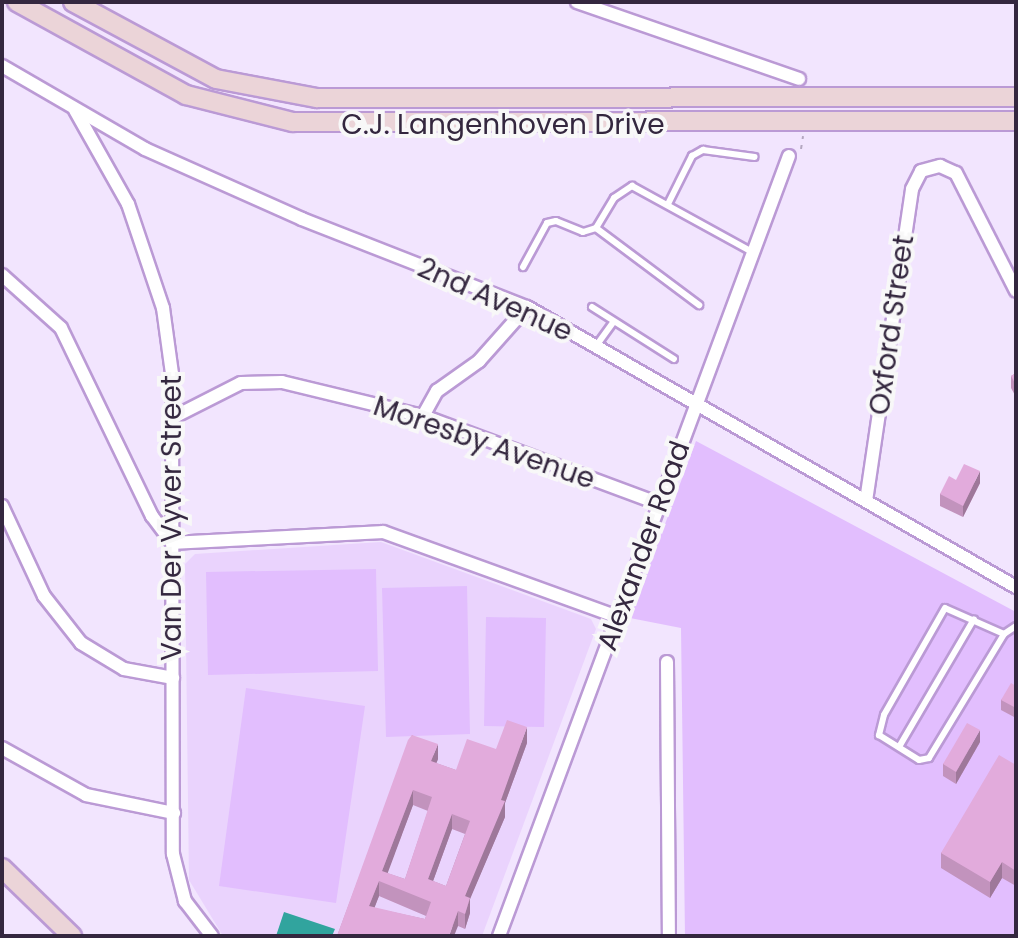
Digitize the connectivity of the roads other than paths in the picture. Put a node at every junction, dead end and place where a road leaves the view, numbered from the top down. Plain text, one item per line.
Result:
1 (17, 2) edge
2 (73, 2) edge
3 (577, 2) edge
4 (2, 66) edge
5 (799, 79) dead end
6 (1016, 97) edge
7 (75, 110) junction
8 (1016, 121) edge
9 (789, 156) dead end
10 (755, 157) dead end
11 (668, 204) junction
12 (596, 228) junction
13 (754, 253) junction
14 (523, 267) dead end
15 (2, 275) edge
16 (1016, 291) edge
17 (699, 305) dead end
18 (527, 307) junction
19 (592, 307) dead end
20 (613, 323) junction
21 (596, 346) junction
22 (674, 359) dead end
23 (697, 404) junction
24 (423, 416) junction
25 (172, 418) junction
26 (866, 501) junction
27 (659, 504) junction
28 (2, 506) edge
29 (172, 543) junction
30 (1016, 587) edge
31 (618, 617) junction
32 (974, 619) junction
33 (1016, 626) edge
34 (1004, 634) junction
35 (667, 662) dead end
36 (173, 678) junction
37 (899, 747) junction
38 (2, 748) edge
39 (174, 813) junction
40 (2, 868) edge
41 (72, 936) edge
42 (212, 936) edge
43 (499, 936) edge
44 (669, 936) edge

1 - 8 main road, C.J. Langenhoven Drive
2 - 6 main road, C.J. Langenhoven Drive
3 - 5 street
4 - 7 street, 2nd Avenue
7 - 18 street, 2nd Avenue
7 - 25 street, Van Der Vyver Street
9 - 13 street, Alexander Road
10 - 11 lane
11 - 12 lane
11 - 13 lane
12 - 14 lane
12 - 17 lane
13 - 23 street, Alexander Road
15 - 29 street
16 - 26 street, Oxford Street
18 - 21 street, 2nd Avenue
18 - 24 street
19 - 20 lane
20 - 21 lane
20 - 22 lane
21 - 23 street, 2nd Avenue
23 - 26 street, 2nd Avenue
23 - 27 street, Alexander Road
24 - 25 street, Moresby Avenue
24 - 27 street, Moresby Avenue
25 - 29 street, Van Der Vyver Street
26 - 30 street, 2nd Avenue
27 - 31 street, Alexander Road
28 - 36 street
29 - 31 street
29 - 36 street, Van Der Vyver Street
31 - 43 street, Alexander Road
32 - 34 lane
32 - 37 lane
32 - 37 lane
33 - 34 lane
34 - 37 lane
35 - 44 street
36 - 39 street, Van Der Vyver Street
38 - 39 street
39 - 42 street, Van Der Vyver Street
40 - 41 main road

